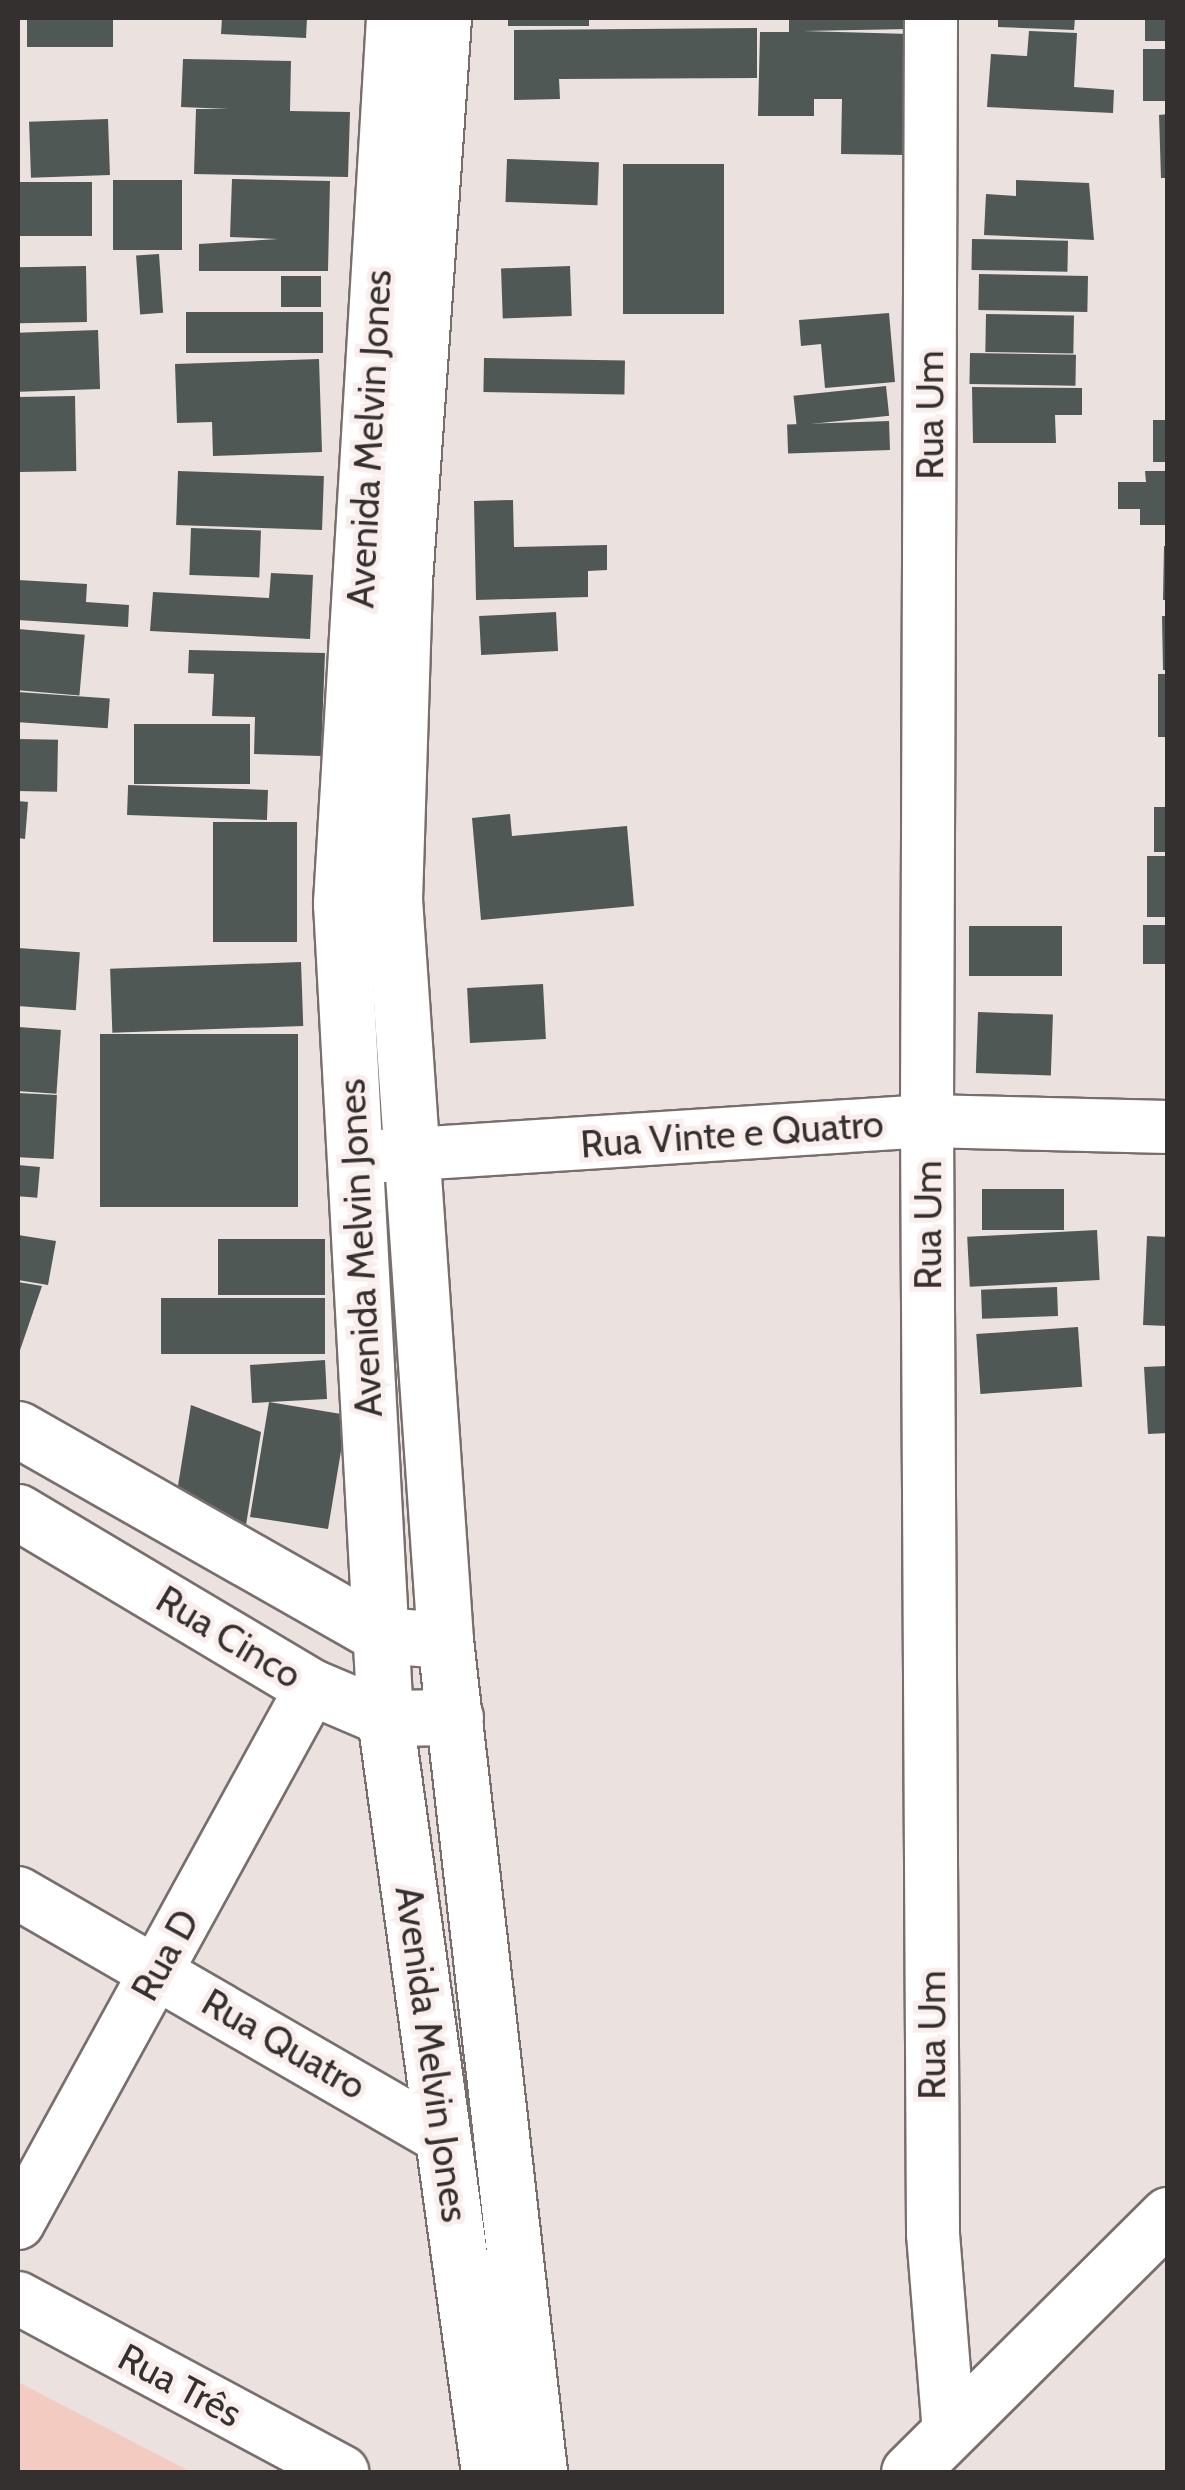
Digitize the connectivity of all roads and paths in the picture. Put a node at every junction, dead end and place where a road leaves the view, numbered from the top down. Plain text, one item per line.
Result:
1 (394, 18) edge
2 (443, 18) edge
3 (932, 18) edge
4 (927, 1120) junction
5 (1168, 1126) edge
6 (411, 1156) junction
7 (356, 1158) junction
8 (18, 1429) edge
9 (18, 1512) edge
10 (380, 1635) junction
11 (445, 1640) junction
12 (312, 1687) junction
13 (455, 1717) junction
14 (385, 1718) junction
15 (18, 1892) edge
16 (157, 1970) junction
17 (444, 2139) junction
18 (1168, 2215) edge
19 (18, 2223) edge
20 (18, 2298) edge
21 (949, 2433) junction
22 (342, 2472) edge
23 (490, 2472) edge
24 (538, 2472) edge
25 (909, 2472) edge

1 - 7 main road, Avenida Melvin Jones
2 - 6 main road, Avenida Melvin Jones
3 - 4 street, Rua Um
4 - 5 street, Rua Vinte e Quatro
4 - 6 street, Rua Vinte e Quatro
4 - 21 street, Rua Um
6 - 7 street, Rua Vinte e Quatro
6 - 11 main road, Avenida Melvin Jones
7 - 10 main road, Avenida Melvin Jones
8 - 10 main road, Rua Cinco
9 - 12 main road, Rua Cinco
10 - 11 main road, Rua Cinco
10 - 14 main road, Avenida Melvin Jones
11 - 13 main road, Avenida Melvin Jones
12 - 14 main road, Rua Cinco
12 - 16 street, Rua D
13 - 14 main road, Rua Cinco
13 - 24 main road, Avenida Melvin Jones
14 - 17 main road, Avenida Melvin Jones
15 - 16 street, Rua Quatro
16 - 17 street, Rua Quatro
16 - 19 street, Rua D
17 - 23 main road, Avenida Melvin Jones
18 - 21 main road
20 - 22 street, Rua Três
21 - 25 main road

